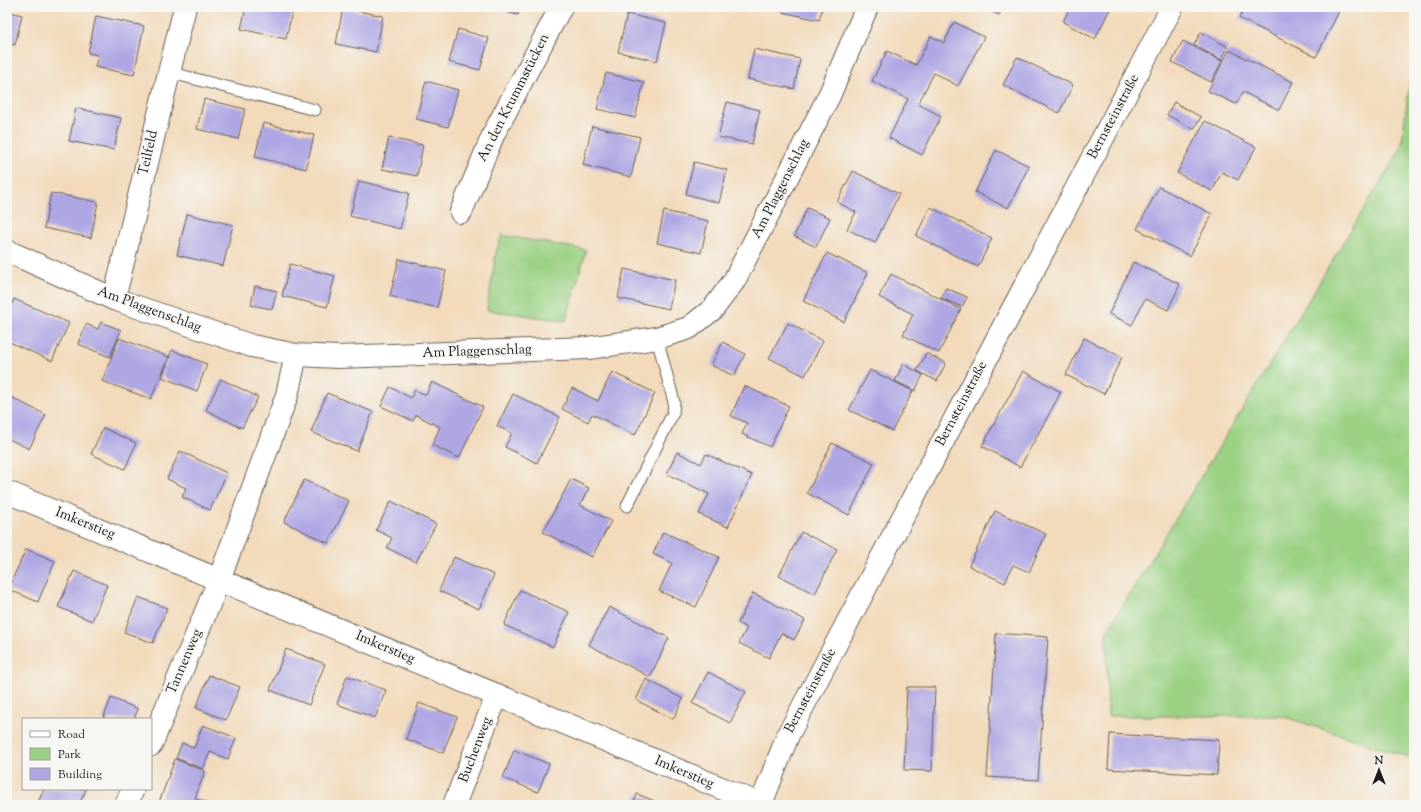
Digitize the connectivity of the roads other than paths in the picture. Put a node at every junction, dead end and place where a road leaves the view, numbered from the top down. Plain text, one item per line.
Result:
1 (185, 7) edge
2 (561, 7) edge
3 (867, 7) edge
4 (1172, 7) edge
5 (168, 72) junction
6 (315, 110) dead end
7 (461, 212) dead end
8 (7, 251) edge
9 (114, 299) junction
10 (657, 338) junction
11 (296, 355) junction
12 (7, 492) edge
13 (627, 506) dead end
14 (219, 580) junction
15 (497, 695) junction
16 (152, 743) edge
17 (133, 790) edge
18 (126, 805) edge
19 (454, 805) edge
20 (761, 805) edge

1 - 5 street, Teilfeld
2 - 7 street, An den Krummstücken
3 - 10 street, Am Plaggenschlag
4 - 20 street, Bernsteinstraße
5 - 6 lane
5 - 9 street, Teilfeld
8 - 9 street, Am Plaggenschlag
9 - 11 street, Am Plaggenschlag
10 - 11 street, Am Plaggenschlag
10 - 13 lane
11 - 14 street
12 - 14 street, Imkerstieg
14 - 15 street, Imkerstieg
14 - 16 street, Tannenweg
15 - 19 street, Buchenweg
15 - 20 street, Imkerstieg
17 - 18 street

